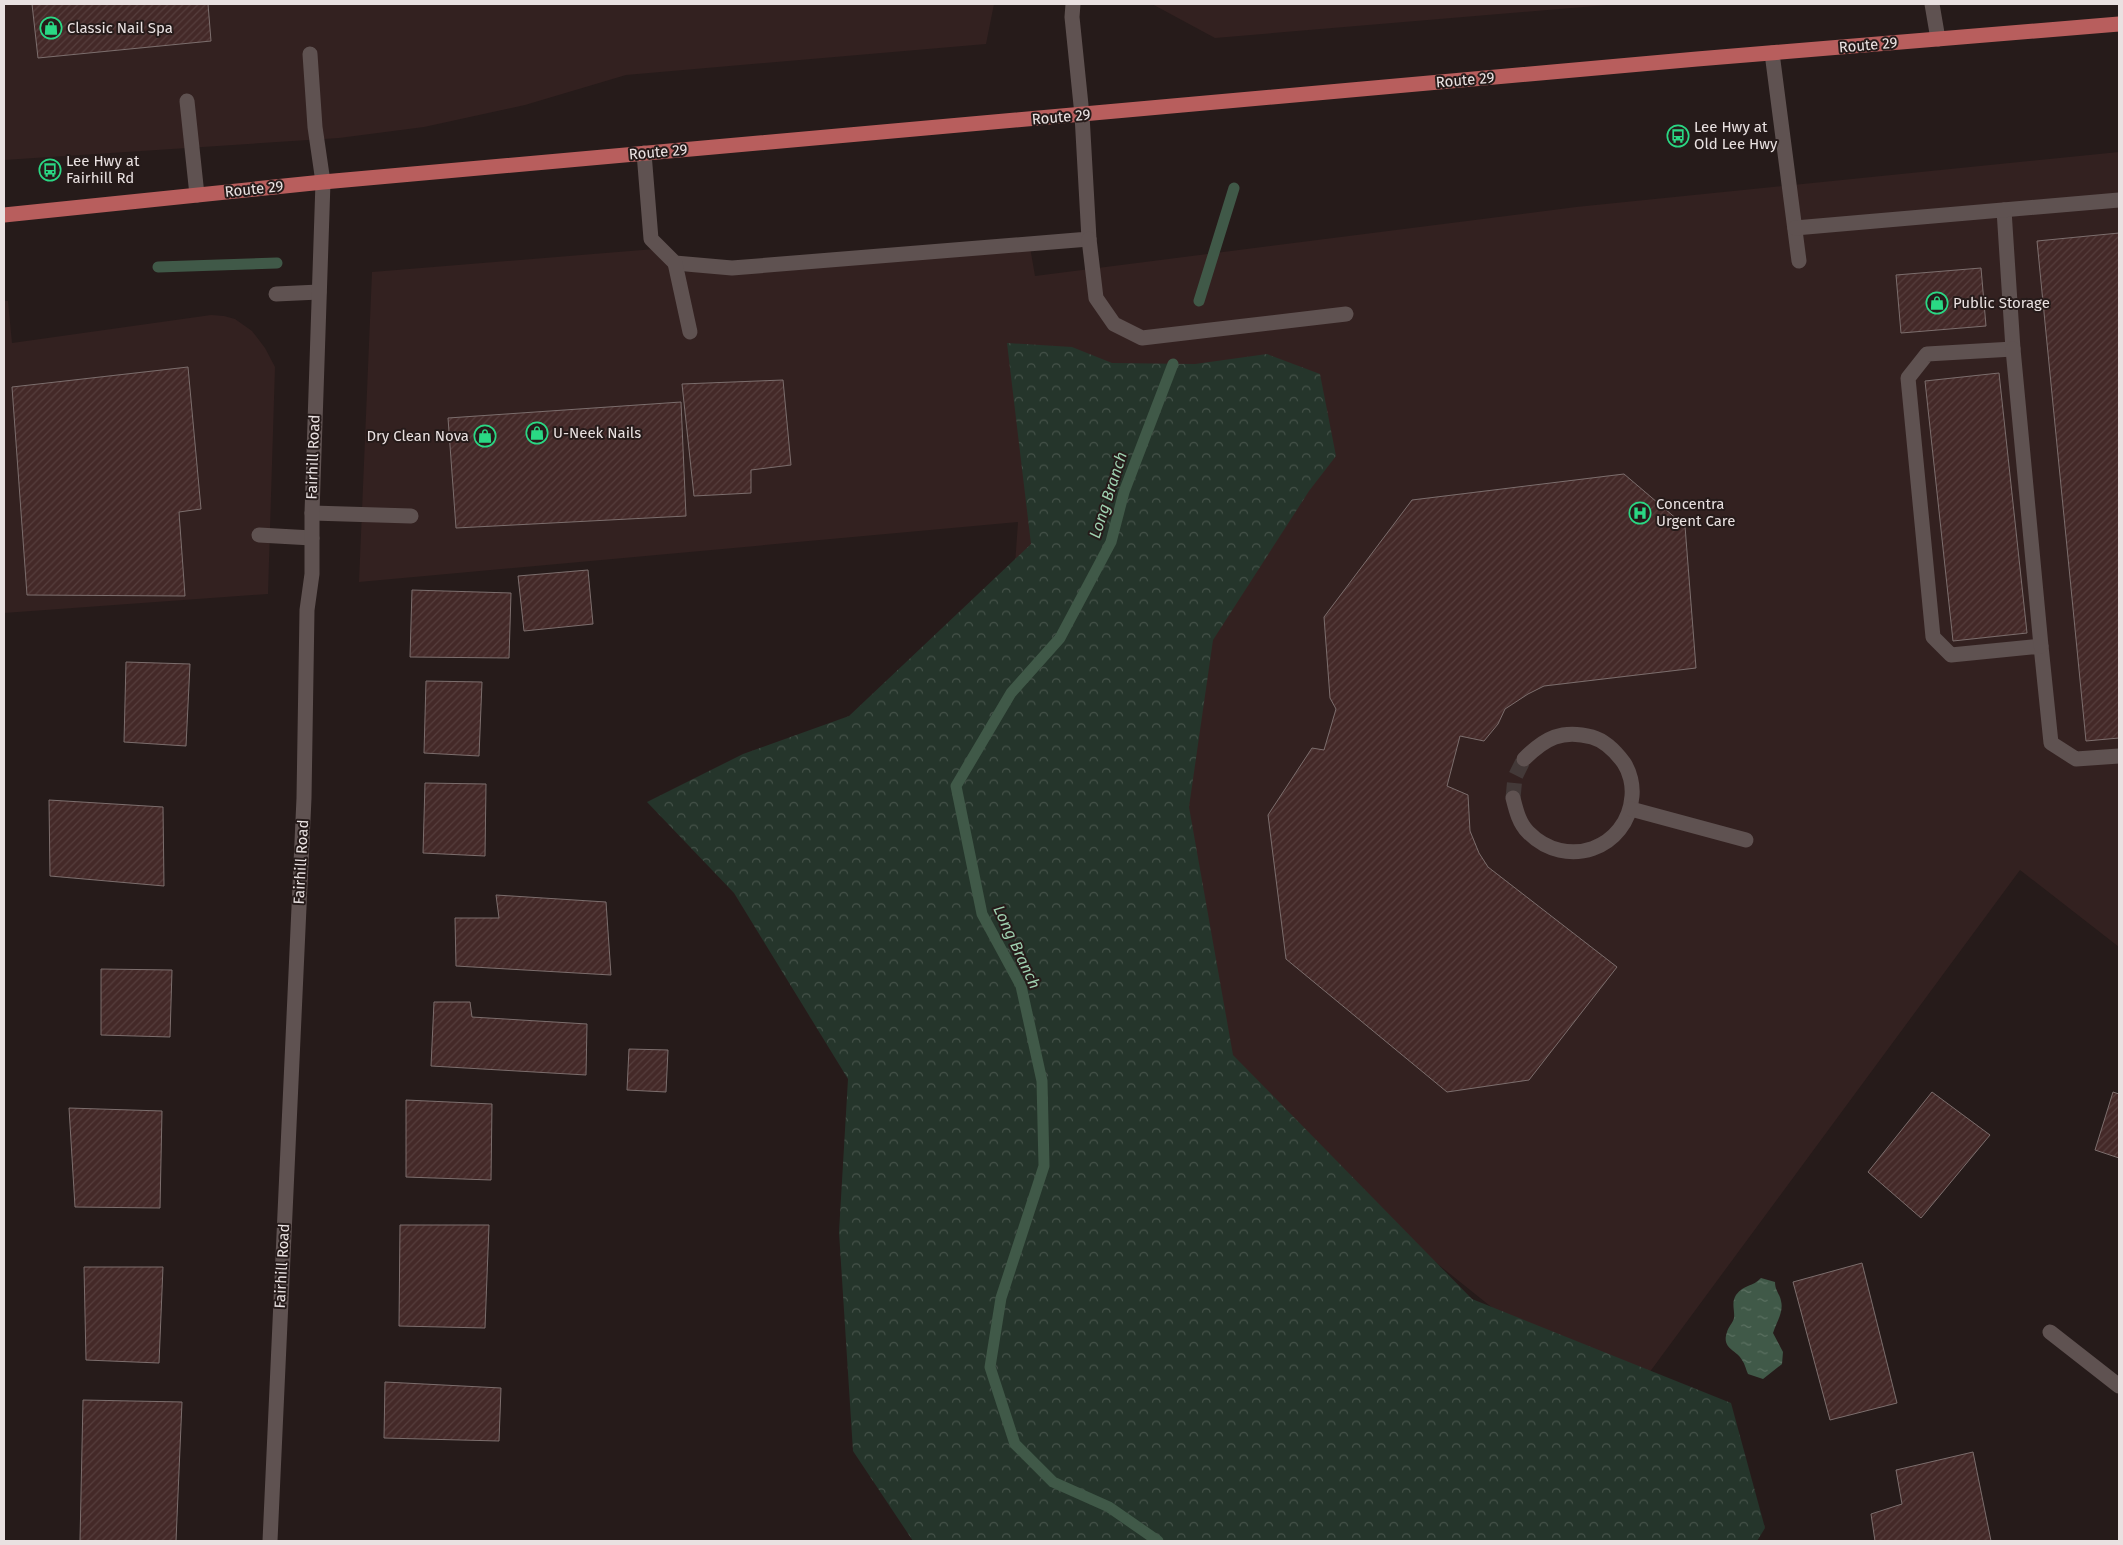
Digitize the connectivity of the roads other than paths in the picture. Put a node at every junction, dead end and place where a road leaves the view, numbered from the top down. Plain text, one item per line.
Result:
1 (1073, 4) edge
2 (1932, 4) edge
3 (2119, 24) edge
4 (1938, 39) junction
5 (1772, 53) junction
6 (310, 54) dead end
7 (187, 101) dead end
8 (1082, 115) junction
9 (644, 153) junction
10 (323, 182) junction
11 (197, 195) junction
12 (2119, 200) edge
13 (2004, 210) junction
14 (4, 215) edge
15 (1795, 228) junction
16 (1089, 239) junction
17 (1799, 261) dead end
18 (675, 263) junction
19 (319, 292) junction
20 (276, 294) dead end
21 (1346, 314) dead end
22 (690, 332) dead end
23 (2013, 349) junction
24 (312, 513) junction
25 (411, 516) dead end
26 (259, 535) dead end
27 (312, 538) junction
28 (2041, 646) junction
29 (2119, 756) edge
30 (1524, 759) tunnel mouth
31 (1513, 798) tunnel mouth
32 (1631, 809) junction
33 (1746, 840) dead end
34 (2050, 1332) dead end
35 (2119, 1386) edge
36 (270, 1541) edge

1 - 8 street
2 - 4 street
3 - 4 main road, Route 29
4 - 5 main road, Route 29
5 - 8 main road, Route 29
5 - 15 street
6 - 10 street, Fairhill Road
7 - 11 street
8 - 9 main road, Route 29
8 - 16 street
9 - 10 main road, Route 29
9 - 18 street
10 - 11 main road, Route 29
10 - 19 street, Fairhill Road
11 - 14 main road, Route 29
12 - 13 street
13 - 15 street
13 - 23 street
15 - 17 street
16 - 18 street
16 - 21 street
18 - 22 street
19 - 20 street
19 - 24 street, Fairhill Road
23 - 28 street
23 - 28 street
24 - 25 street
24 - 27 street, Fairhill Road
26 - 27 street
27 - 36 street, Fairhill Road
28 - 29 street
30 - 32 street
31 - 32 street
32 - 33 street
34 - 35 street

